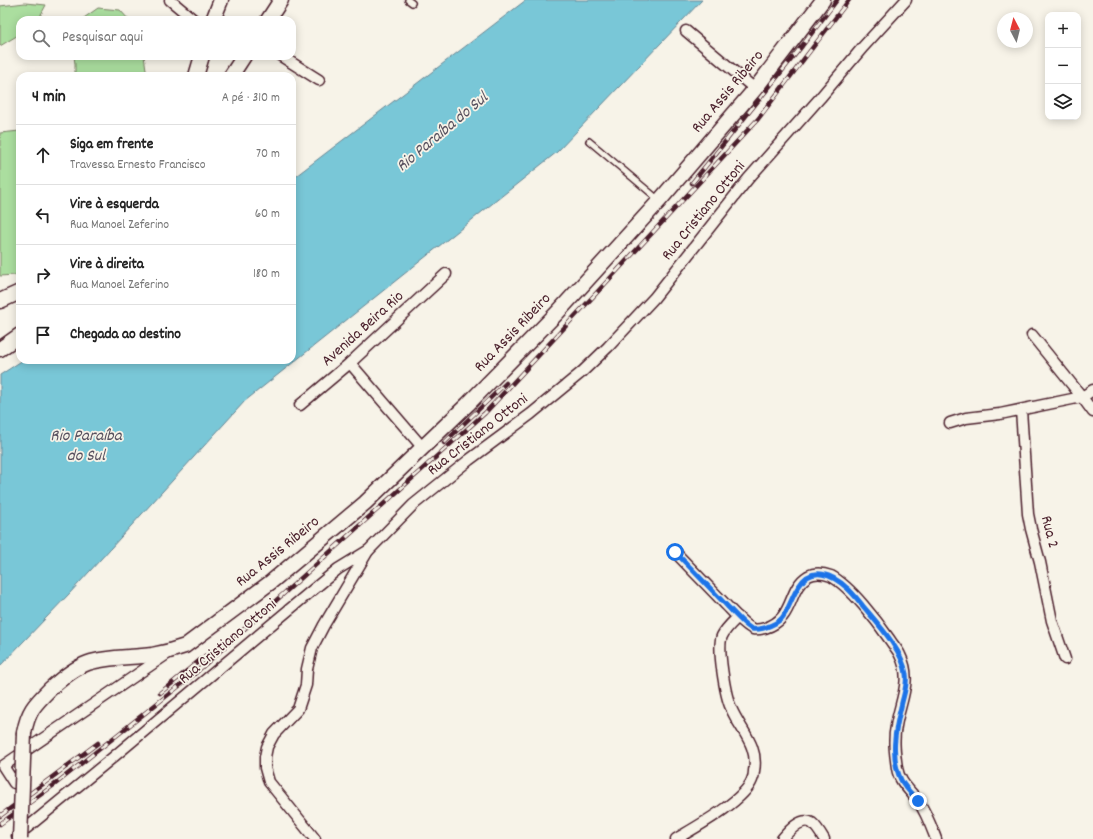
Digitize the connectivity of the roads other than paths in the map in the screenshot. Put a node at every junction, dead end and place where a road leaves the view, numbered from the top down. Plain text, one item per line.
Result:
1 (170, 0) edge
2 (221, 0) edge
3 (281, 0) edge
4 (823, 0) edge
5 (906, 0) edge
6 (189, 16) edge
7 (215, 16) edge
8 (271, 16) edge
9 (686, 31) dead end
10 (201, 60) edge
11 (241, 60) edge
12 (287, 60) edge
13 (197, 72) edge
14 (234, 72) edge
15 (319, 80) dead end
16 (755, 90) junction
17 (589, 141) dead end
18 (660, 200) junction
19 (446, 274) dead end
20 (16, 294) edge
21 (0, 301) edge
22 (1032, 335) dead end
23 (16, 338) edge
24 (0, 349) edge
25 (350, 363) junction
26 (1093, 390) edge
27 (1082, 396) junction
28 (300, 405) dead end
29 (1021, 410) junction
30 (1093, 412) edge
31 (950, 423) dead end
32 (423, 448) junction
33 (369, 550) junction
34 (675, 552) dead end
35 (738, 617) junction
36 (178, 648) junction
37 (1065, 659) dead end
38 (14, 783) dead end
39 (14, 839) edge
40 (20, 839) edge
41 (314, 839) edge
42 (676, 839) edge
43 (782, 839) edge
44 (824, 839) edge
45 (936, 839) edge

1 - 6 street
2 - 7 street
3 - 8 street
4 - 16 street, Rua Assis Ribeiro
5 - 33 street, Rua Cristiano Ottoni
9 - 16 street
10 - 13 street
11 - 14 street
12 - 15 street
16 - 18 street, Rua Assis Ribeiro
17 - 18 lane
18 - 32 street, Rua Assis Ribeiro
19 - 25 street, Avenida Beira Rio
20 - 21 street
22 - 27 street
23 - 24 street
25 - 28 street, Avenida Beira Rio
25 - 32 street
26 - 27 street
27 - 29 street
27 - 30 street
29 - 31 street
29 - 37 street, Rua 2
32 - 36 street, Rua Assis Ribeiro
33 - 39 street, Rua Cristiano Ottoni
33 - 41 street
34 - 35 street
35 - 42 street
35 - 45 street
36 - 38 street
36 - 40 street, bridge
43 - 44 street

